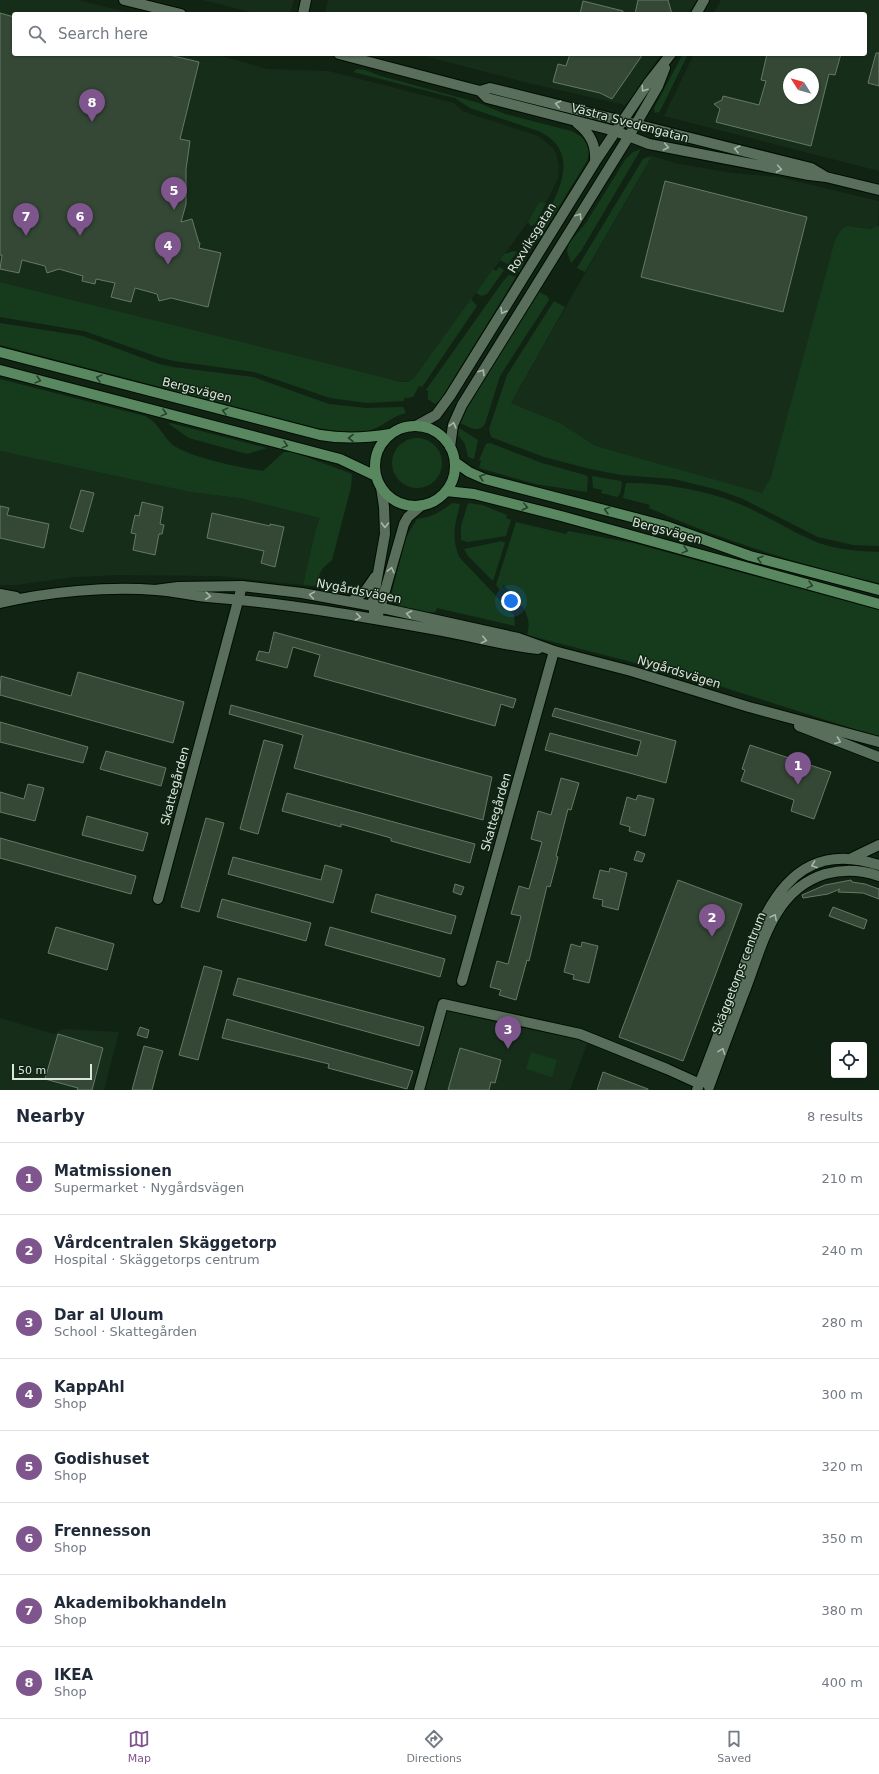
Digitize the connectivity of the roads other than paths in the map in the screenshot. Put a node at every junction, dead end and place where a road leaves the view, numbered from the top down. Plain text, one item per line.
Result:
1 (124, 0) edge
2 (306, 0) edge
3 (704, 0) edge
4 (173, 12) edge
5 (303, 12) edge
6 (697, 12) edge
7 (347, 56) edge
8 (669, 57) edge
9 (480, 91) junction
10 (623, 120) junction
11 (574, 121) junction
12 (636, 124) junction
13 (615, 131) junction
14 (629, 136) junction
15 (595, 162) junction
16 (826, 177) junction
17 (879, 190) edge
18 (0, 352) edge
19 (0, 370) edge
20 (416, 426) junction
21 (390, 434) junction
22 (450, 447) junction
23 (455, 462) junction
24 (376, 476) junction
25 (380, 487) junction
26 (446, 492) junction
27 (422, 505) junction
28 (377, 574) junction
29 (242, 586) junction
30 (155, 590) junction
31 (879, 590) edge
32 (0, 594) edge
33 (22, 598) junction
34 (238, 599) junction
35 (351, 602) junction
36 (0, 603) edge
37 (879, 604) edge
38 (377, 607) junction
39 (376, 620) junction
40 (554, 651) junction
41 (749, 707) junction
42 (879, 742) edge
43 (879, 757) edge
44 (879, 845) edge
45 (852, 858) junction
46 (879, 865) edge
47 (879, 876) edge
48 (158, 899) dead end
49 (462, 981) dead end
50 (702, 1087) edge
51 (419, 1090) edge

1 - 4 street
2 - 5 street
3 - 6 street
7 - 9 street, Västra Svedengatan
8 -> 10 street, Roxviksgatan
8 - 12 street, Roxviksgatan
10 -> 9 street, Västra Svedengatan
9 - 11 street, Västra Svedengatan
10 - 12 street, Västra Svedengatan
10 - 13 street, Roxviksgatan
11 - 13 street, Västra Svedengatan
11 - 15 street
12 - 14 street, Roxviksgatan
16 -> 12 street, Västra Svedengatan
13 - 14 street, Västra Svedengatan
13 - 15 street, Roxviksgatan
14 -> 16 street, Västra Svedengatan
22 -> 14 street, Roxviksgatan
15 -> 20 street, Roxviksgatan
16 - 17 street, Västra Svedengatan
21 -> 18 main road, Bergsvägen
19 -> 24 main road
20 - 21 main road
20 - 22 main road
21 - 24 main road
22 - 23 main road
23 - 26 main road
31 -> 23 main road, Bergsvägen
24 - 25 main road
25 - 27 main road
25 -> 28 street
26 - 27 main road
26 -> 37 main road, Bergsvägen
38 -> 27 street
28 - 35 street
28 - 38 street
29 - 30 street, Nygårdsvägen
29 - 34 street, Skattegården
35 -> 29 street, Nygårdsvägen
30 - 33 street, Nygårdsvägen
30 -> 34 street, Nygårdsvägen
32 - 33 street, Nygårdsvägen
33 - 36 street, Nygårdsvägen
34 -> 39 street, Nygårdsvägen
34 - 48 street, Skattegården
35 - 38 street, Nygårdsvägen
38 - 39 street
40 -> 38 street, Nygårdsvägen
39 -> 40 street, Nygårdsvägen
40 - 41 street, Nygårdsvägen
40 - 49 street, Skattegården
41 - 42 street, Nygårdsvägen
41 -> 43 street, Nygårdsvägen
44 - 45 street, Skäggetorps centrum
45 - 46 street, Skäggetorps centrum
45 -> 50 street, Skäggetorps centrum
50 -> 47 street, Skäggetorps centrum
50 - 51 street

